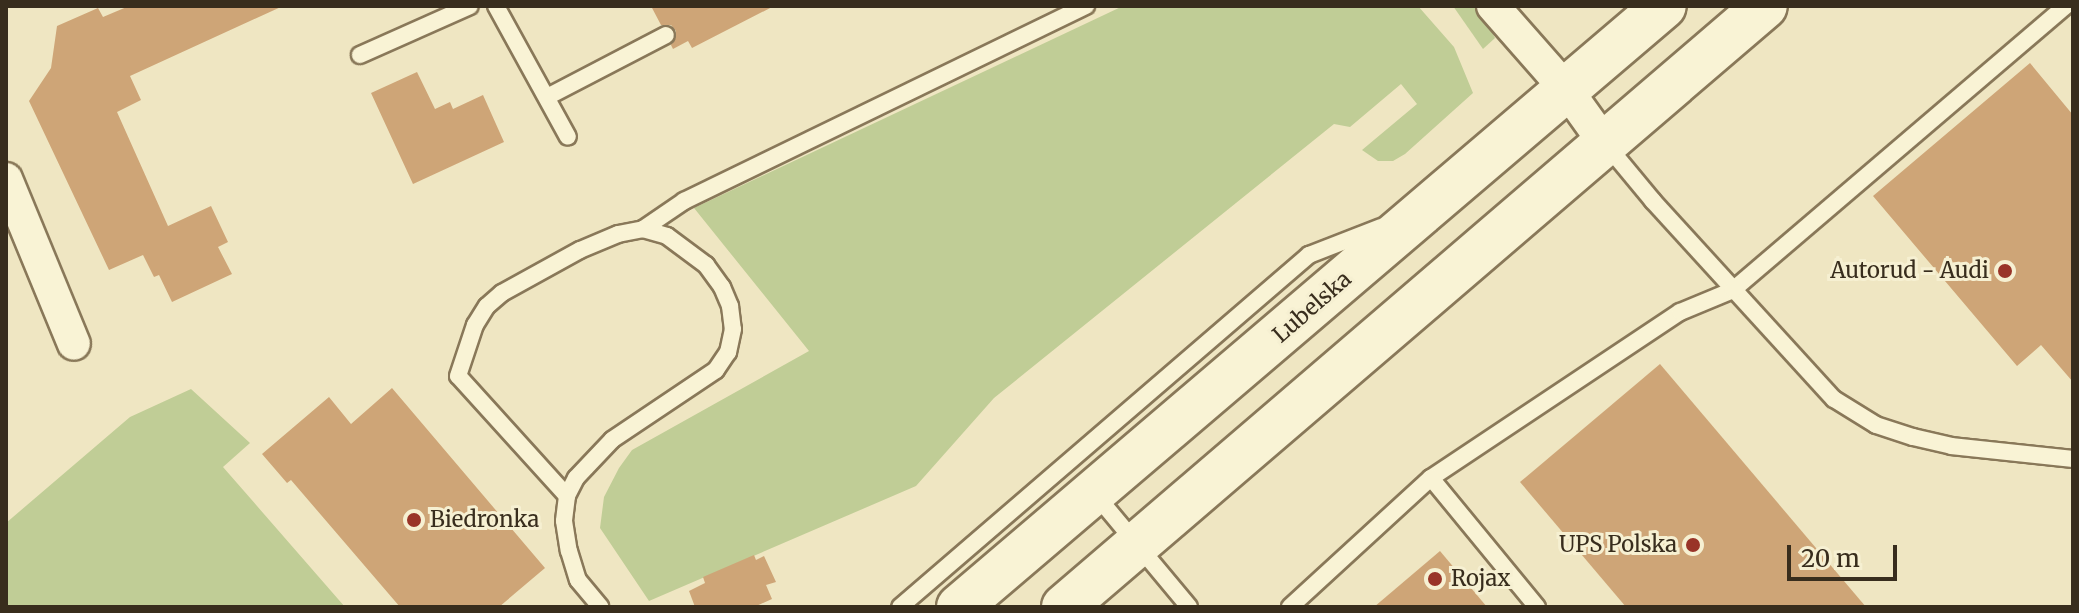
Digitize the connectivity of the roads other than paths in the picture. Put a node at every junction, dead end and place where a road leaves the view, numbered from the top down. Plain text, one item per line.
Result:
1 (470, 6) edge
2 (496, 6) edge
3 (1086, 6) edge
4 (1493, 6) edge
5 (1664, 6) edge
6 (1765, 6) edge
7 (2066, 6) edge
8 (666, 35) dead end
9 (360, 55) dead end
10 (1566, 89) junction
11 (547, 97) junction
12 (568, 137) dead end
13 (1604, 142) junction
14 (6, 179) edge
15 (1424, 211) junction
16 (643, 229) junction
17 (1733, 290) junction
18 (74, 344) dead end
19 (2073, 459) edge
20 (1431, 478) junction
21 (1094, 493) junction
22 (567, 496) junction
23 (1138, 545) junction
24 (601, 607) edge
25 (900, 607) edge
26 (959, 607) edge
27 (1064, 607) edge
28 (1189, 607) edge
29 (1290, 607) edge
30 (1537, 607) edge

1 - 9 lane
2 - 11 lane
3 - 16 lane
4 - 10 street
5 - 10 main road, Lubelska
6 - 13 main road
7 - 17 lane
8 - 11 lane
10 - 13 street
10 - 15 main road, Lubelska
11 - 12 lane
13 - 17 lane
13 - 23 main road
14 - 18 street
15 - 21 main road, Lubelska
15 - 25 lane
16 - 22 lane
16 - 22 lane
17 - 19 lane
17 - 20 lane
20 - 29 lane
20 - 30 lane
21 - 23 lane
21 - 26 main road, Lubelska
22 - 24 lane
23 - 27 main road
23 - 28 lane

